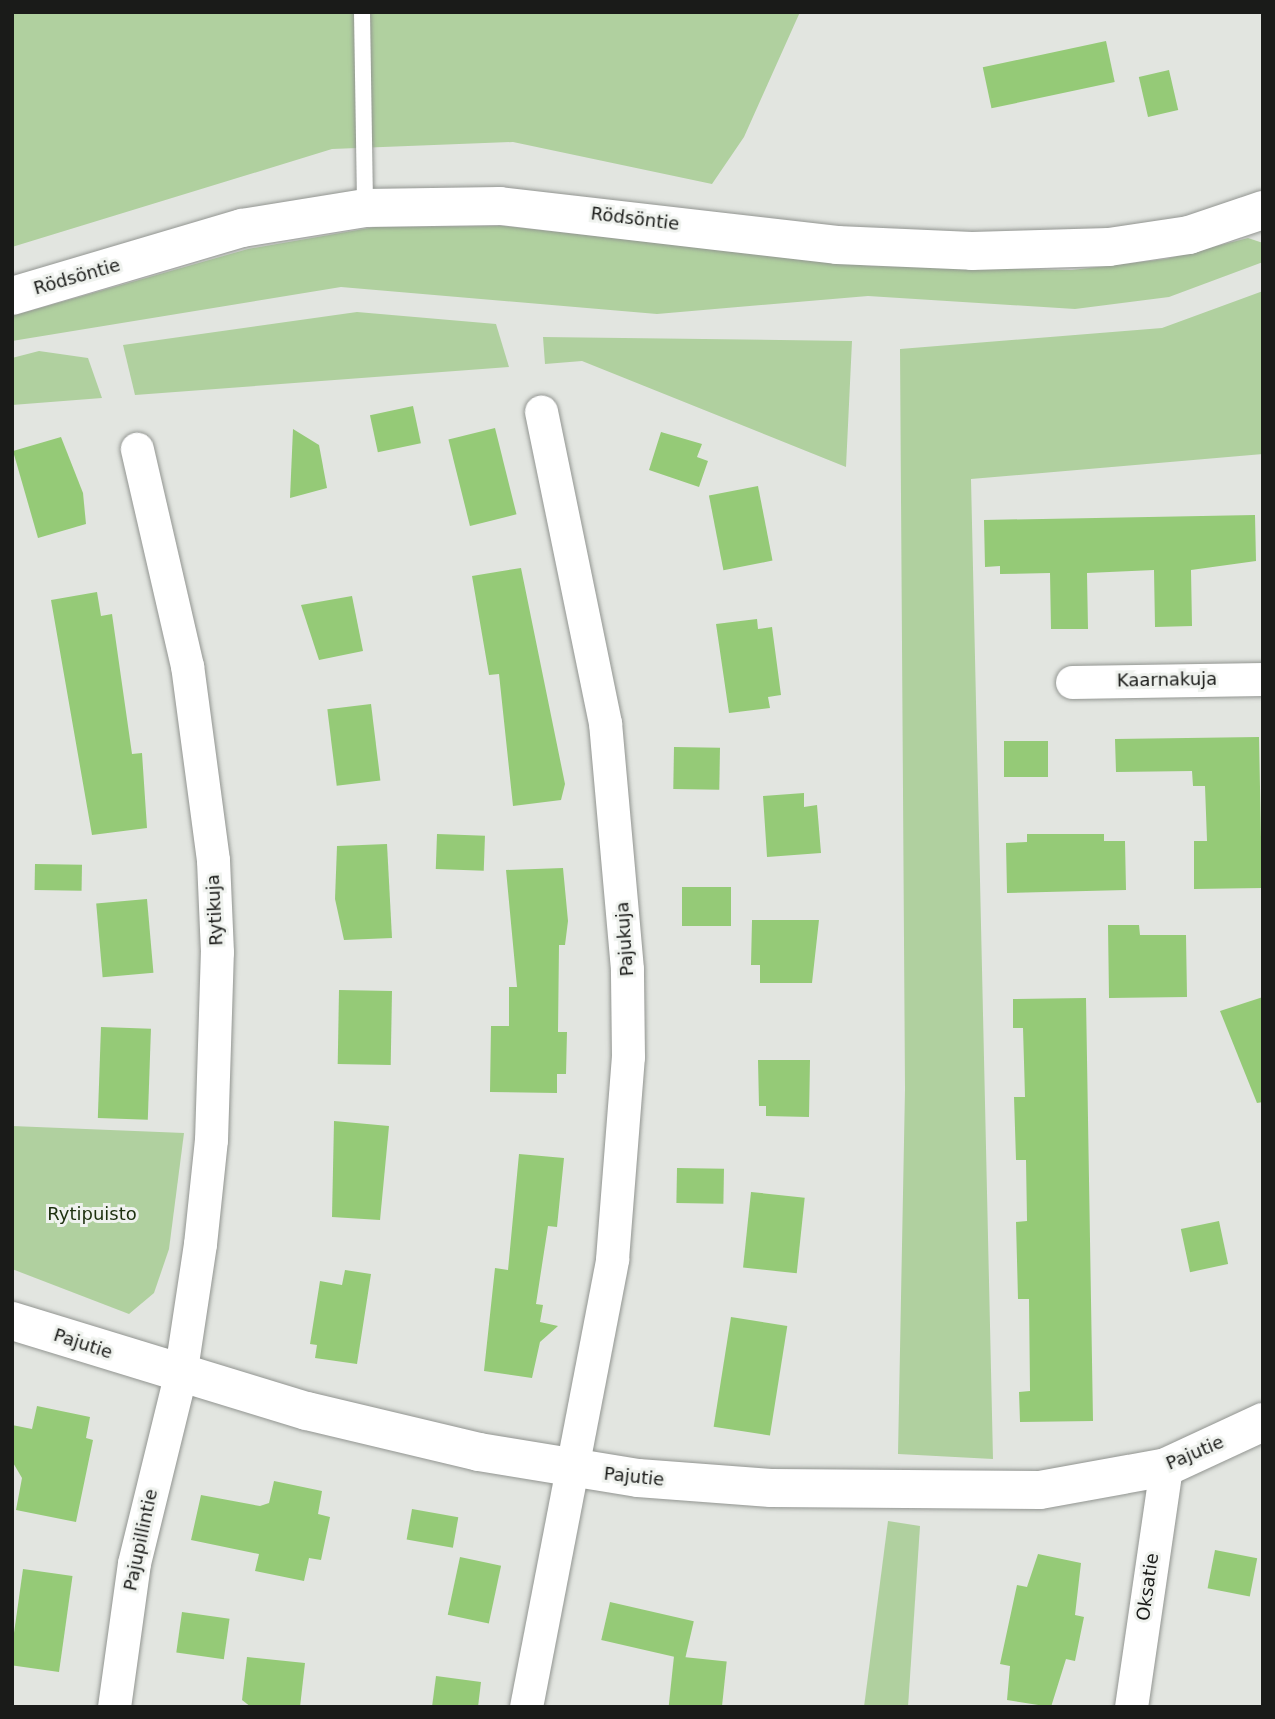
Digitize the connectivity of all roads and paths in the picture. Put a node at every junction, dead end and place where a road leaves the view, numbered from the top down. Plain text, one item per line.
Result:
1 (362, 12) edge
2 (365, 208) junction
3 (1263, 210) edge
4 (12, 296) edge
5 (541, 412) dead end
6 (137, 449) dead end
7 (1263, 679) edge
8 (1072, 682) dead end
9 (12, 1321) edge
10 (180, 1376) junction
11 (1263, 1422) edge
12 (1166, 1467) junction
13 (571, 1469) junction
14 (114, 1707) edge
15 (526, 1707) edge
16 (1131, 1707) edge

1 - 2 lane
2 - 3 street, Rödsöntie
2 - 4 street, Rödsöntie
5 - 13 street, Pajukuja
6 - 10 street, Rytikuja
7 - 8 street, Kaarnakuja
9 - 10 street, Pajutie
10 - 13 street, Pajutie
10 - 14 street, Pajupillintie
11 - 12 street, Pajutie
12 - 13 street, Pajutie
12 - 16 street, Oksatie
13 - 15 street

